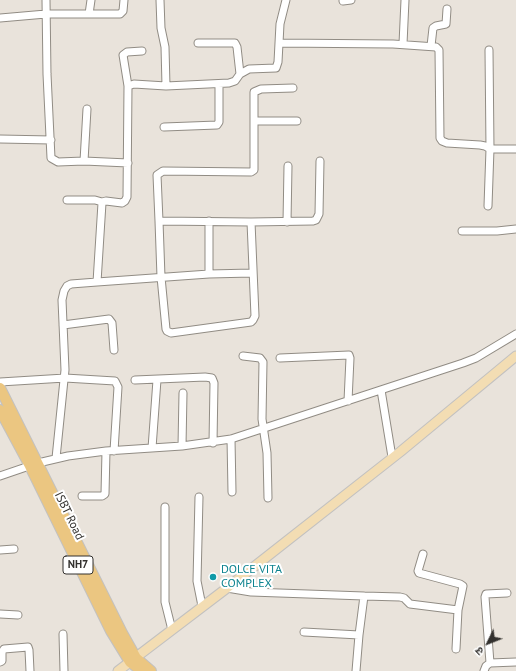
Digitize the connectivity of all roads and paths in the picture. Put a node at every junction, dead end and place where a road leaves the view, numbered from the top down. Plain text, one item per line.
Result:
1 (46, 0) edge
2 (91, 0) edge
3 (124, 0) edge
4 (160, 0) edge
5 (286, 0) edge
6 (343, 0) edge
7 (351, 0) edge
8 (405, 0) edge
9 (447, 9) dead end
10 (46, 14) junction
11 (89, 14) junction
12 (0, 18) edge
13 (198, 43) dead end
14 (279, 43) junction
15 (403, 44) junction
16 (431, 46) junction
17 (489, 50) dead end
18 (142, 51) dead end
19 (240, 74) junction
20 (219, 84) junction
21 (128, 86) junction
22 (166, 86) junction
23 (293, 88) dead end
24 (87, 109) dead end
25 (254, 121) junction
26 (297, 121) dead end
27 (164, 127) dead end
28 (0, 139) edge
29 (51, 140) junction
30 (490, 149) junction
31 (516, 149) edge
32 (84, 161) junction
33 (320, 161) dead end
34 (128, 163) junction
35 (288, 166) dead end
36 (67, 200) dead end
37 (102, 202) junction
38 (488, 206) dead end
39 (159, 221) junction
40 (209, 221) junction
41 (251, 222) junction
42 (287, 222) junction
43 (516, 229) edge
44 (462, 231) dead end
45 (252, 273) junction
46 (210, 274) junction
47 (161, 277) junction
48 (97, 282) junction
49 (63, 325) junction
50 (516, 334) edge
51 (114, 350) dead end
52 (242, 356) dead end
53 (516, 356) edge
54 (280, 358) dead end
55 (65, 378) junction
56 (135, 380) dead end
57 (157, 380) junction
58 (0, 382) edge
59 (0, 388) edge
60 (381, 390) junction
61 (184, 393) dead end
62 (348, 401) junction
63 (0, 410) edge
64 (263, 429) junction
65 (231, 439) junction
66 (213, 443) junction
67 (182, 446) junction
68 (152, 448) junction
69 (110, 451) junction
70 (392, 457) junction
71 (56, 458) junction
72 (34, 464) junction
73 (0, 476) edge
74 (232, 492) dead end
75 (82, 496) dead end
76 (198, 497) dead end
77 (268, 498) dead end
78 (165, 507) dead end
79 (14, 549) dead end
80 (0, 550) edge
81 (423, 554) dead end
82 (227, 588) junction
83 (507, 593) dead end
84 (364, 596) junction
85 (202, 606) junction
86 (458, 610) junction
87 (0, 614) edge
88 (18, 615) dead end
89 (172, 630) junction
90 (304, 632) dead end
91 (63, 634) dead end
92 (359, 635) junction
93 (456, 649) dead end
94 (133, 660) junction
95 (0, 662) edge
96 (516, 662) edge
97 (490, 663) junction
98 (30, 671) edge
99 (64, 671) edge
100 (118, 671) edge
101 (142, 671) edge
102 (150, 671) edge
103 (356, 671) edge
104 (484, 671) edge

1 - 10 street
2 - 11 street
3 - 11 street
4 - 22 street
5 - 14 street
6 - 7 street
8 - 15 street
9 - 16 street
10 - 11 street
10 - 12 street
10 - 29 street
13 - 19 street
14 - 15 street
14 - 19 street
15 - 16 street
16 - 30 street
17 - 30 street
18 - 21 street
19 - 20 street
20 - 22 street
20 - 27 street
21 - 22 street
21 - 34 street
23 - 25 street
24 - 32 street
25 - 26 street
25 - 39 street
28 - 29 street
29 - 32 street
30 - 31 street
30 - 38 street
32 - 34 street
33 - 42 street
34 - 37 street
35 - 42 street
36 - 37 street
37 - 48 street
39 - 40 street
39 - 47 street
40 - 41 street
40 - 46 street
41 - 42 street
41 - 45 street
43 - 44 street
45 - 46 street
45 - 47 street
46 - 47 street
47 - 48 street
48 - 49 street
49 - 51 street
49 - 55 street
50 - 60 street
52 - 64 street
53 - 70 main road
54 - 62 street
55 - 58 street
55 - 69 street
55 - 71 street
56 - 57 street
57 - 66 street
57 - 68 street
59 - 72 highway
60 - 62 street
60 - 70 street
61 - 67 street
62 - 64 street
63 - 72 highway, ISBT Road / NH7
64 - 65 street
64 - 77 street
65 - 66 street
65 - 74 street
66 - 67 street
67 - 68 street
68 - 69 street
69 - 71 street
69 - 75 street
70 - 82 main road
71 - 72 street
72 - 73 street
72 - 94 highway, ISBT Road / NH7
76 - 85 street
78 - 89 street
79 - 80 street
81 - 86 street
82 - 84 street
82 - 85 main road
83 - 97 street
84 - 86 street
84 - 92 street
85 - 89 main road
86 - 93 street
87 - 88 street
89 - 94 main road
90 - 92 street
91 - 99 street
92 - 103 street
94 - 100 main road
94 - 101 highway, ISBT Road / NH7
94 - 102 highway, NH7
95 - 98 street
96 - 97 street
97 - 104 street

